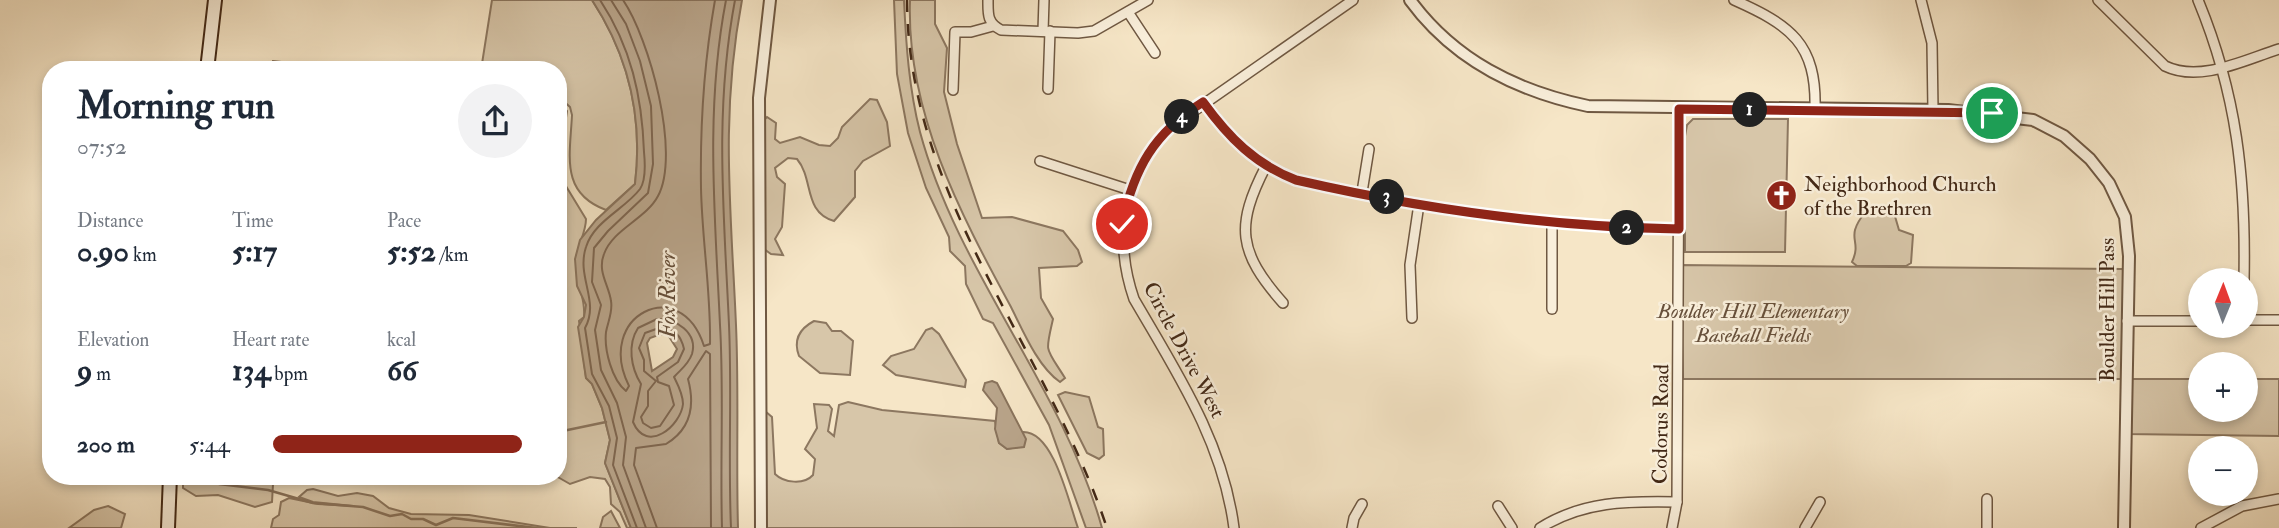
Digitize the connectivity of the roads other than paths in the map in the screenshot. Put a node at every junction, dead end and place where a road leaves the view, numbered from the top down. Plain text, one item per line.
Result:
1 (215, 0) edge
2 (770, 0) edge
3 (988, 0) edge
4 (1044, 0) edge
5 (1148, 0) edge
6 (1353, 0) edge
7 (1410, 0) edge
8 (1734, 0) edge
9 (1921, 0) edge
10 (2098, 0) edge
11 (2198, 0) edge
12 (1128, 12) junction
13 (993, 26) junction
14 (1047, 31) junction
15 (2279, 50) edge
16 (1155, 53) dead end
17 (208, 61) edge
18 (2222, 66) junction
19 (1048, 89) dead end
20 (953, 90) dead end
21 (1203, 102) junction
22 (1679, 109) junction
23 (1815, 110) junction
24 (1933, 110) junction
25 (1369, 149) dead end
26 (1040, 161) dead end
27 (1266, 166) junction
28 (1130, 190) junction
29 (1362, 192) junction
30 (1419, 204) junction
31 (1552, 223) junction
32 (1679, 229) junction
33 (2244, 268) edge
34 (1283, 303) dead end
35 (1552, 309) dead end
36 (1412, 318) dead end
37 (2258, 320) edge
38 (2279, 320) edge
39 (2127, 321) junction
40 (2188, 321) edge
41 (170, 485) edge
42 (1987, 499) dead end
43 (2279, 499) edge
44 (1677, 502) junction
45 (1820, 502) dead end
46 (1362, 504) dead end
47 (1498, 506) dead end
48 (168, 528) edge
49 (761, 528) edge
50 (1234, 528) edge
51 (1352, 528) edge
52 (1512, 528) edge
53 (1540, 528) edge
54 (1672, 528) edge
55 (1805, 528) edge
56 (1987, 528) edge
57 (2124, 528) edge
58 (2201, 528) edge

1 - 17 main road
2 - 49 street
3 - 13 street
4 - 14 street
5 - 12 street
6 - 21 street, Circle Drive West
7 - 22 street, Boulder Hill Pass
8 - 23 street
9 - 24 street
10 - 18 street
11 - 18 street
12 - 14 street
12 - 16 street
13 - 14 street
13 - 20 street
14 - 19 street
15 - 18 street
18 - 33 street
21 - 27 street
21 - 28 street, Circle Drive West
22 - 23 street, Boulder Hill Pass
22 - 32 street, Codorus Road
23 - 24 street, Boulder Hill Pass
24 - 39 street, Boulder Hill Pass
25 - 29 street
26 - 28 street
27 - 29 street
27 - 34 street
28 - 50 street, Circle Drive West
29 - 30 street
30 - 31 street
30 - 36 street
31 - 32 street
31 - 35 street
32 - 44 street, Codorus Road
37 - 38 street
39 - 40 street
39 - 57 street, Boulder Hill Pass
41 - 48 main road
42 - 56 street
43 - 58 street
44 - 53 street
44 - 54 street, Codorus Road
45 - 55 street
46 - 51 street
47 - 52 street

